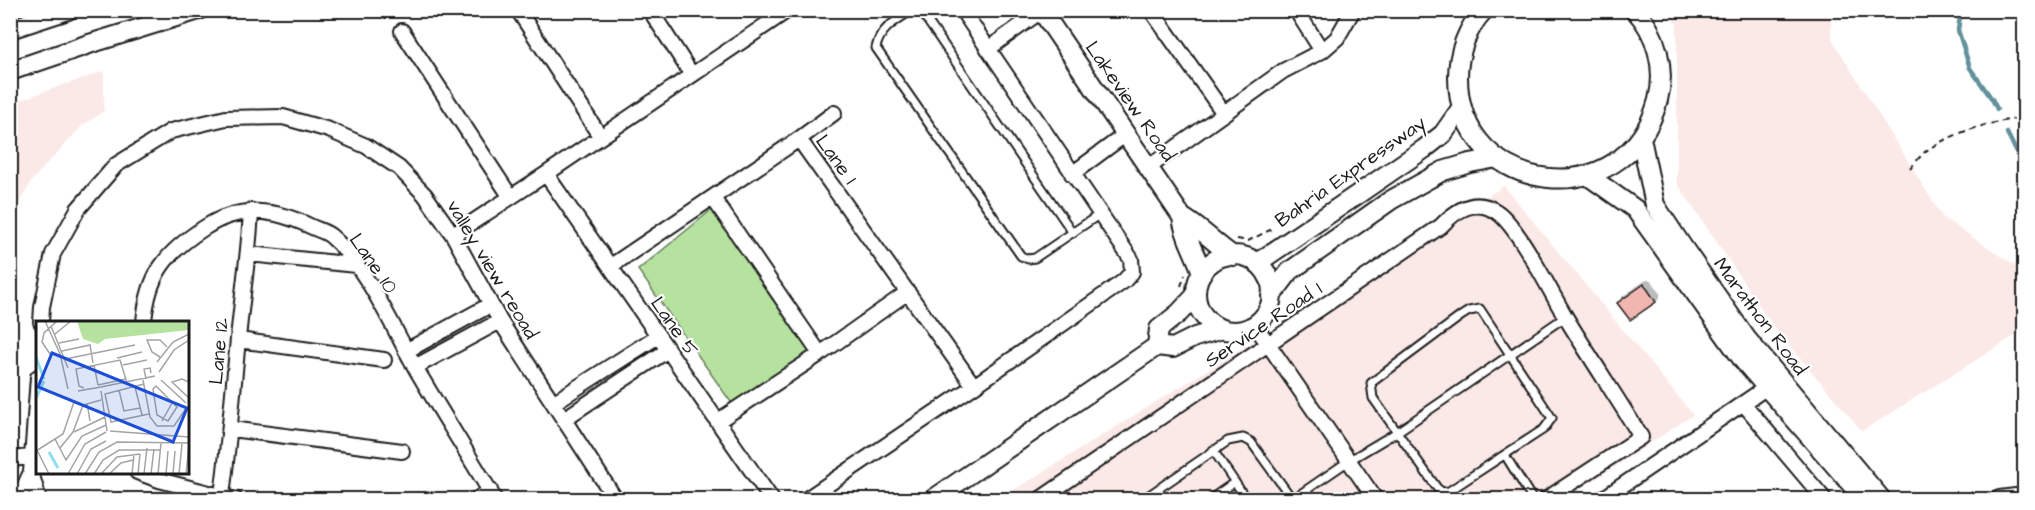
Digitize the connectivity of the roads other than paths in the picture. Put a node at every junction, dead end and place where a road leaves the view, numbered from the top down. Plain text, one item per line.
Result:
1 (68, 10) edge
2 (199, 10) edge
3 (518, 10) edge
4 (650, 10) edge
5 (912, 10) edge
6 (920, 10) edge
7 (962, 10) edge
8 (1151, 10) edge
9 (1296, 10) edge
10 (1353, 10) edge
11 (1484, 10) edge
12 (1635, 10) edge
13 (1041, 11) edge
14 (781, 12) edge
15 (12, 23) edge
16 (402, 31) dead end
17 (988, 49) junction
18 (1322, 51) junction
19 (10, 71) edge
20 (692, 75) junction
21 (1462, 107) junction
22 (1223, 112) junction
23 (834, 113) dead end
24 (1126, 134) junction
25 (600, 136) junction
26 (1641, 138) junction
27 (799, 140) junction
28 (1497, 158) junction
29 (1149, 167) junction
30 (546, 174) junction
31 (1072, 174) junction
32 (1587, 175) junction
33 (510, 196) junction
34 (713, 198) junction
35 (251, 211) junction
36 (1100, 214) junction
37 (1182, 217) junction
38 (1073, 233) junction
39 (453, 235) junction
40 (249, 254) junction
41 (1233, 256) junction
42 (1257, 263) junction
43 (356, 265) junction
44 (611, 266) junction
45 (1202, 273) junction
46 (908, 292) junction
47 (1196, 295) junction
48 (1271, 296) junction
49 (490, 305) junction
50 (1565, 317) junction
51 (41, 321) edge
52 (144, 321) edge
53 (500, 321) junction
54 (1254, 325) junction
55 (1222, 329) junction
56 (658, 336) junction
57 (238, 340) junction
58 (1269, 343) junction
59 (1157, 346) junction
60 (668, 350) junction
61 (406, 351) junction
62 (820, 354) junction
63 (1510, 354) junction
64 (384, 360) dead end
65 (415, 367) junction
66 (974, 386) junction
67 (1767, 387) junction
68 (36, 400) edge
69 (553, 403) junction
70 (1743, 403) junction
71 (564, 419) junction
72 (718, 421) junction
73 (231, 429) junction
74 (1397, 432) junction
75 (1213, 450) junction
76 (402, 451) dead end
77 (1505, 455) junction
78 (31, 458) junction
79 (10, 459) edge
80 (1350, 460) junction
81 (31, 472) junction
82 (142, 474) edge
83 (1235, 482) junction
84 (222, 495) junction
85 (492, 495) edge
86 (2025, 497) edge
87 (1293, 499) edge
88 (18, 500) edge
89 (39, 500) edge
90 (236, 500) edge
91 (476, 500) edge
92 (616, 500) edge
93 (772, 500) edge
94 (805, 500) edge
95 (932, 500) edge
96 (1039, 500) edge
97 (1142, 500) edge
98 (1209, 500) edge
99 (1247, 500) edge
100 (1376, 500) edge
101 (1533, 500) edge
102 (1545, 500) edge
103 (1601, 500) edge
104 (1825, 500) edge
105 (1865, 500) edge
106 (1882, 500) edge
107 (2000, 500) edge

1 - 15 main road
2 - 19 main road
3 - 25 street
4 - 20 street
5 - 38 lane
6 - 38 lane
7 - 17 street
8 - 22 street
9 - 18 street
10 - 18 street
11 - 21 main road
12 - 26 main road
13 - 17 street
13 - 24 main road, Lakeview Road
14 - 20 street
16 - 33 street
17 - 31 street
18 - 22 street
20 - 25 street
21 - 28 main road
21 - 42 main road, Bahria Expressway
22 - 29 street
23 - 27 street
24 - 29 main road, Lakeview Road
24 - 31 street
25 - 30 street
26 - 32 main road
26 - 106 main road, Marathon Road
27 - 34 street, Lane 1
27 - 46 street, Lane 1
28 - 32 main road
28 - 48 main road
29 - 37 main road, Lakeview Road
30 - 33 street
30 - 44 street, Lane 5
31 - 36 street
32 - 67 main road, Marathon Road
33 - 39 street
34 - 44 street, Lane 1
34 - 62 street
35 - 40 street, Lane 12
35 - 43 street, Lane 10
35 - 52 street, Lane 10
36 - 38 lane
36 - 66 street
37 - 41 main road
37 - 45 main road
39 - 49 street, valley view reoad
39 - 51 street, valley view reoad
40 - 43 street
40 - 57 street, Lane 12
41 - 42 main road
41 - 45 main road
42 - 48 main road
43 - 61 street, Lane 10
44 - 56 street, Lane 5
45 - 47 main road
46 - 62 street
46 - 66 street, Lane 1
47 - 55 main road
47 - 59 main road
48 - 54 main road
49 - 53 street, valley view reoad
49 - 61 street
50 - 58 street, Service Road 1
50 - 63 lane
50 - 102 street
53 - 65 street
53 - 69 street, valley view reoad
54 - 55 main road
54 - 58 street
55 - 59 main road
56 - 60 street, Lane 5
56 - 69 street
57 - 64 street
57 - 73 street, Lane 12
58 - 80 street
58 - 96 street, Service Road 1
59 - 95 main road
60 - 71 street
60 - 72 street, Lane 5
61 - 65 street, Lane 10
62 - 72 street
63 - 74 lane
63 - 74 lane
63 - 77 lane
65 - 85 street, Lane 10
66 - 94 street
67 - 70 street
67 - 105 main road, Marathon Road
68 - 78 street
69 - 71 street, valley view reoad
70 - 103 street
70 - 104 street
71 - 92 street, valley view reoad
72 - 93 street, Lane 5
73 - 76 street
73 - 84 street, Lane 12
74 - 77 lane
74 - 80 lane
75 - 83 lane
75 - 87 lane
75 - 97 lane
77 - 101 lane
78 - 79 street
78 - 81 street
80 - 87 lane
80 - 100 street
81 - 88 street
81 - 89 street
82 - 84 street
83 - 98 lane
83 - 99 lane
84 - 90 street
85 - 91 street
86 - 107 main road

